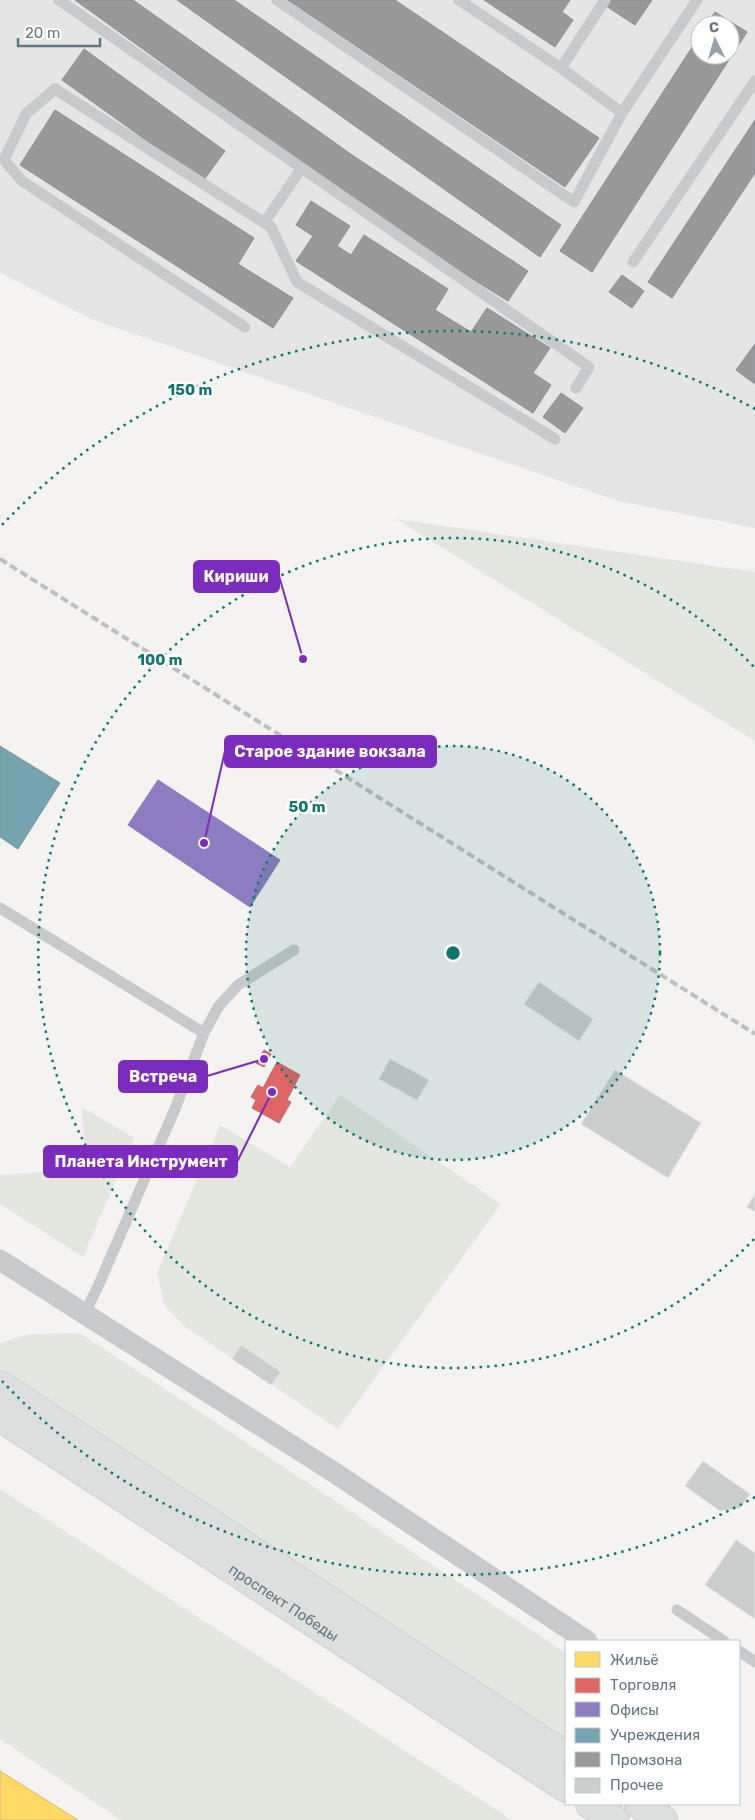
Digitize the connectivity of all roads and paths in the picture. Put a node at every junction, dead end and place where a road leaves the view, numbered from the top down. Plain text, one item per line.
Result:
1 (59, 0) edge
2 (277, 0) edge
3 (459, 0) edge
4 (605, 0) edge
5 (696, 0) edge
6 (561, 68) junction
7 (755, 81) edge
8 (622, 113) junction
9 (301, 169) junction
10 (264, 223) junction
11 (634, 262) dead end
12 (245, 327) dead end
13 (576, 388) dead end
14 (555, 439) dead end
15 (0, 908) edge
16 (294, 950) dead end
17 (204, 1033) junction
18 (0, 1260) edge
19 (84, 1314) junction
20 (0, 1385) edge
21 (0, 1417) edge
22 (677, 1610) dead end
23 (586, 1640) edge
24 (722, 1640) edge
25 (740, 1652) edge
26 (755, 1662) edge
27 (565, 1755) edge
28 (565, 1787) edge
29 (594, 1805) edge
30 (623, 1813) edge
31 (663, 1820) edge

1 - 9 lane
2 - 8 lane
3 - 6 lane
4 - 6 lane
5 - 8 lane
6 - 8 lane
7 - 11 lane
9 - 10 lane
9 - 13 lane
10 - 12 lane
10 - 14 lane
15 - 17 lane
16 - 17 lane
17 - 19 lane
18 - 19 street
19 - 23 street
20 - 27 main road, проспект Победы
21 - 28 main road, проспект Победы
22 - 24 lane
25 - 26 lane
29 - 30 main road
30 - 31 main road

